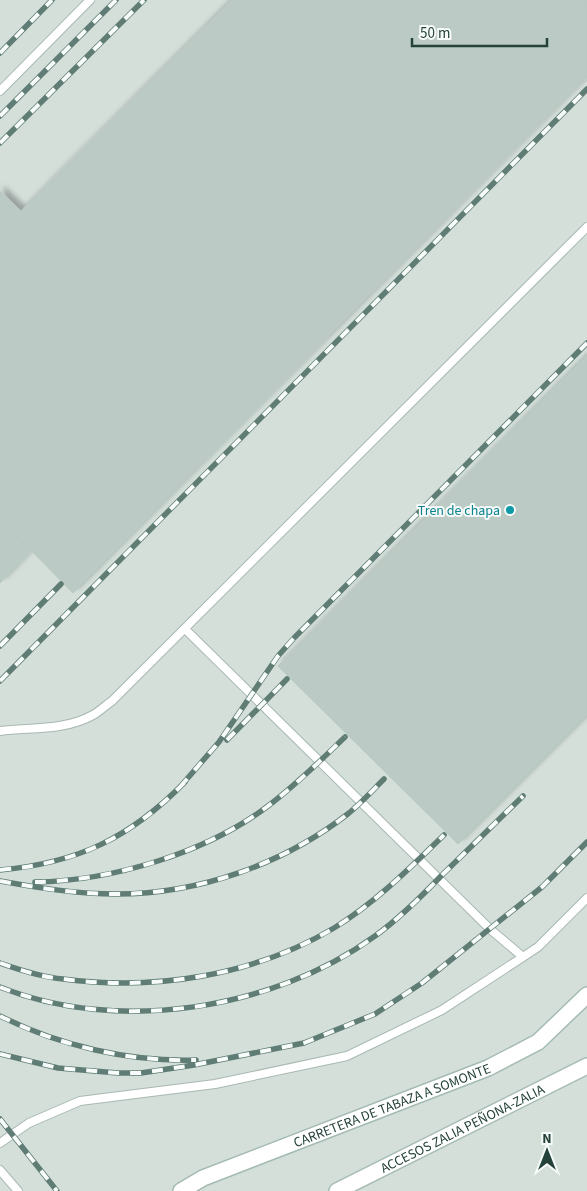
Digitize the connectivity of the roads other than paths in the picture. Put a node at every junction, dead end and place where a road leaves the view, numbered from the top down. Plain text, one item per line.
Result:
1 (90, 0) edge
2 (0, 91) edge
3 (587, 226) edge
4 (185, 629) junction
5 (0, 731) edge
6 (587, 898) edge
7 (523, 957) junction
8 (587, 995) edge
9 (587, 1066) edge
10 (0, 1144) edge
11 (0, 1170) edge
12 (18, 1191) edge
13 (182, 1191) edge
14 (337, 1191) edge

1 - 2 lane
3 - 4 lane
4 - 5 lane
4 - 7 lane
6 - 7 lane
7 - 10 lane
8 - 13 street, CARRETERA DE TABAZA A SOMONTE
9 - 14 street, ACCESOS ZALIA PEÑONA-ZALIA
11 - 12 lane

